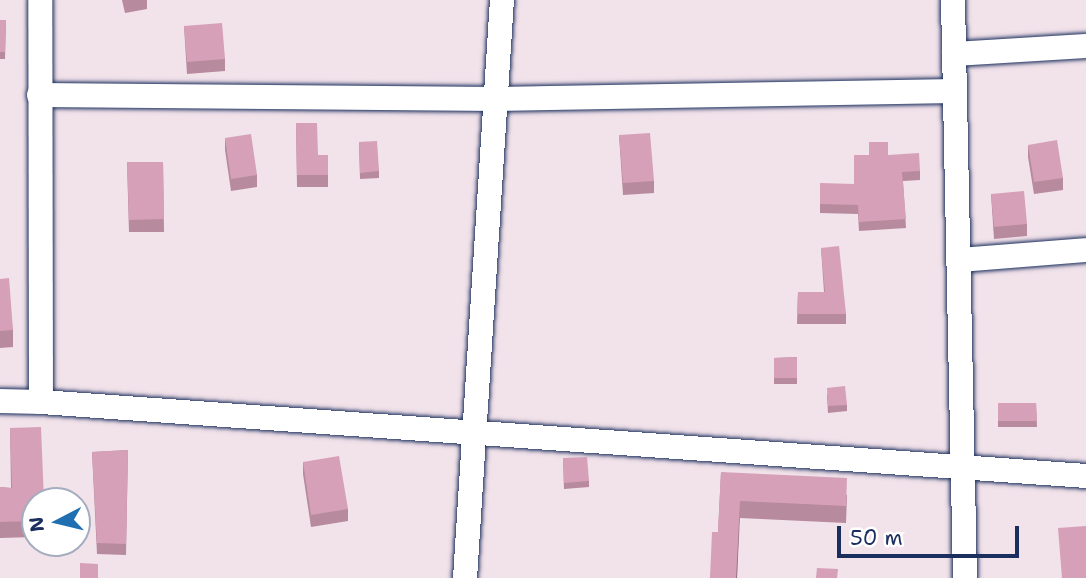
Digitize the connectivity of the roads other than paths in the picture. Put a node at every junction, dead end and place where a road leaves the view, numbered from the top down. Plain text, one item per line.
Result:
1 (40, 0) edge
2 (502, 0) edge
3 (953, 0) edge
4 (1086, 46) edge
5 (954, 54) junction
6 (955, 91) junction
7 (39, 95) junction
8 (496, 99) junction
9 (1086, 250) edge
10 (959, 260) junction
11 (0, 401) edge
12 (41, 402) junction
13 (477, 431) junction
14 (964, 465) junction
15 (1086, 476) edge
16 (465, 578) edge
17 (965, 578) edge

1 - 7 street
2 - 8 street
3 - 5 street
4 - 5 street
5 - 6 street
6 - 8 street
6 - 10 street
7 - 8 street
7 - 12 street
8 - 13 street
9 - 10 street
10 - 14 street
11 - 12 street
12 - 13 street
13 - 14 street
13 - 16 street
14 - 15 street
14 - 17 street

